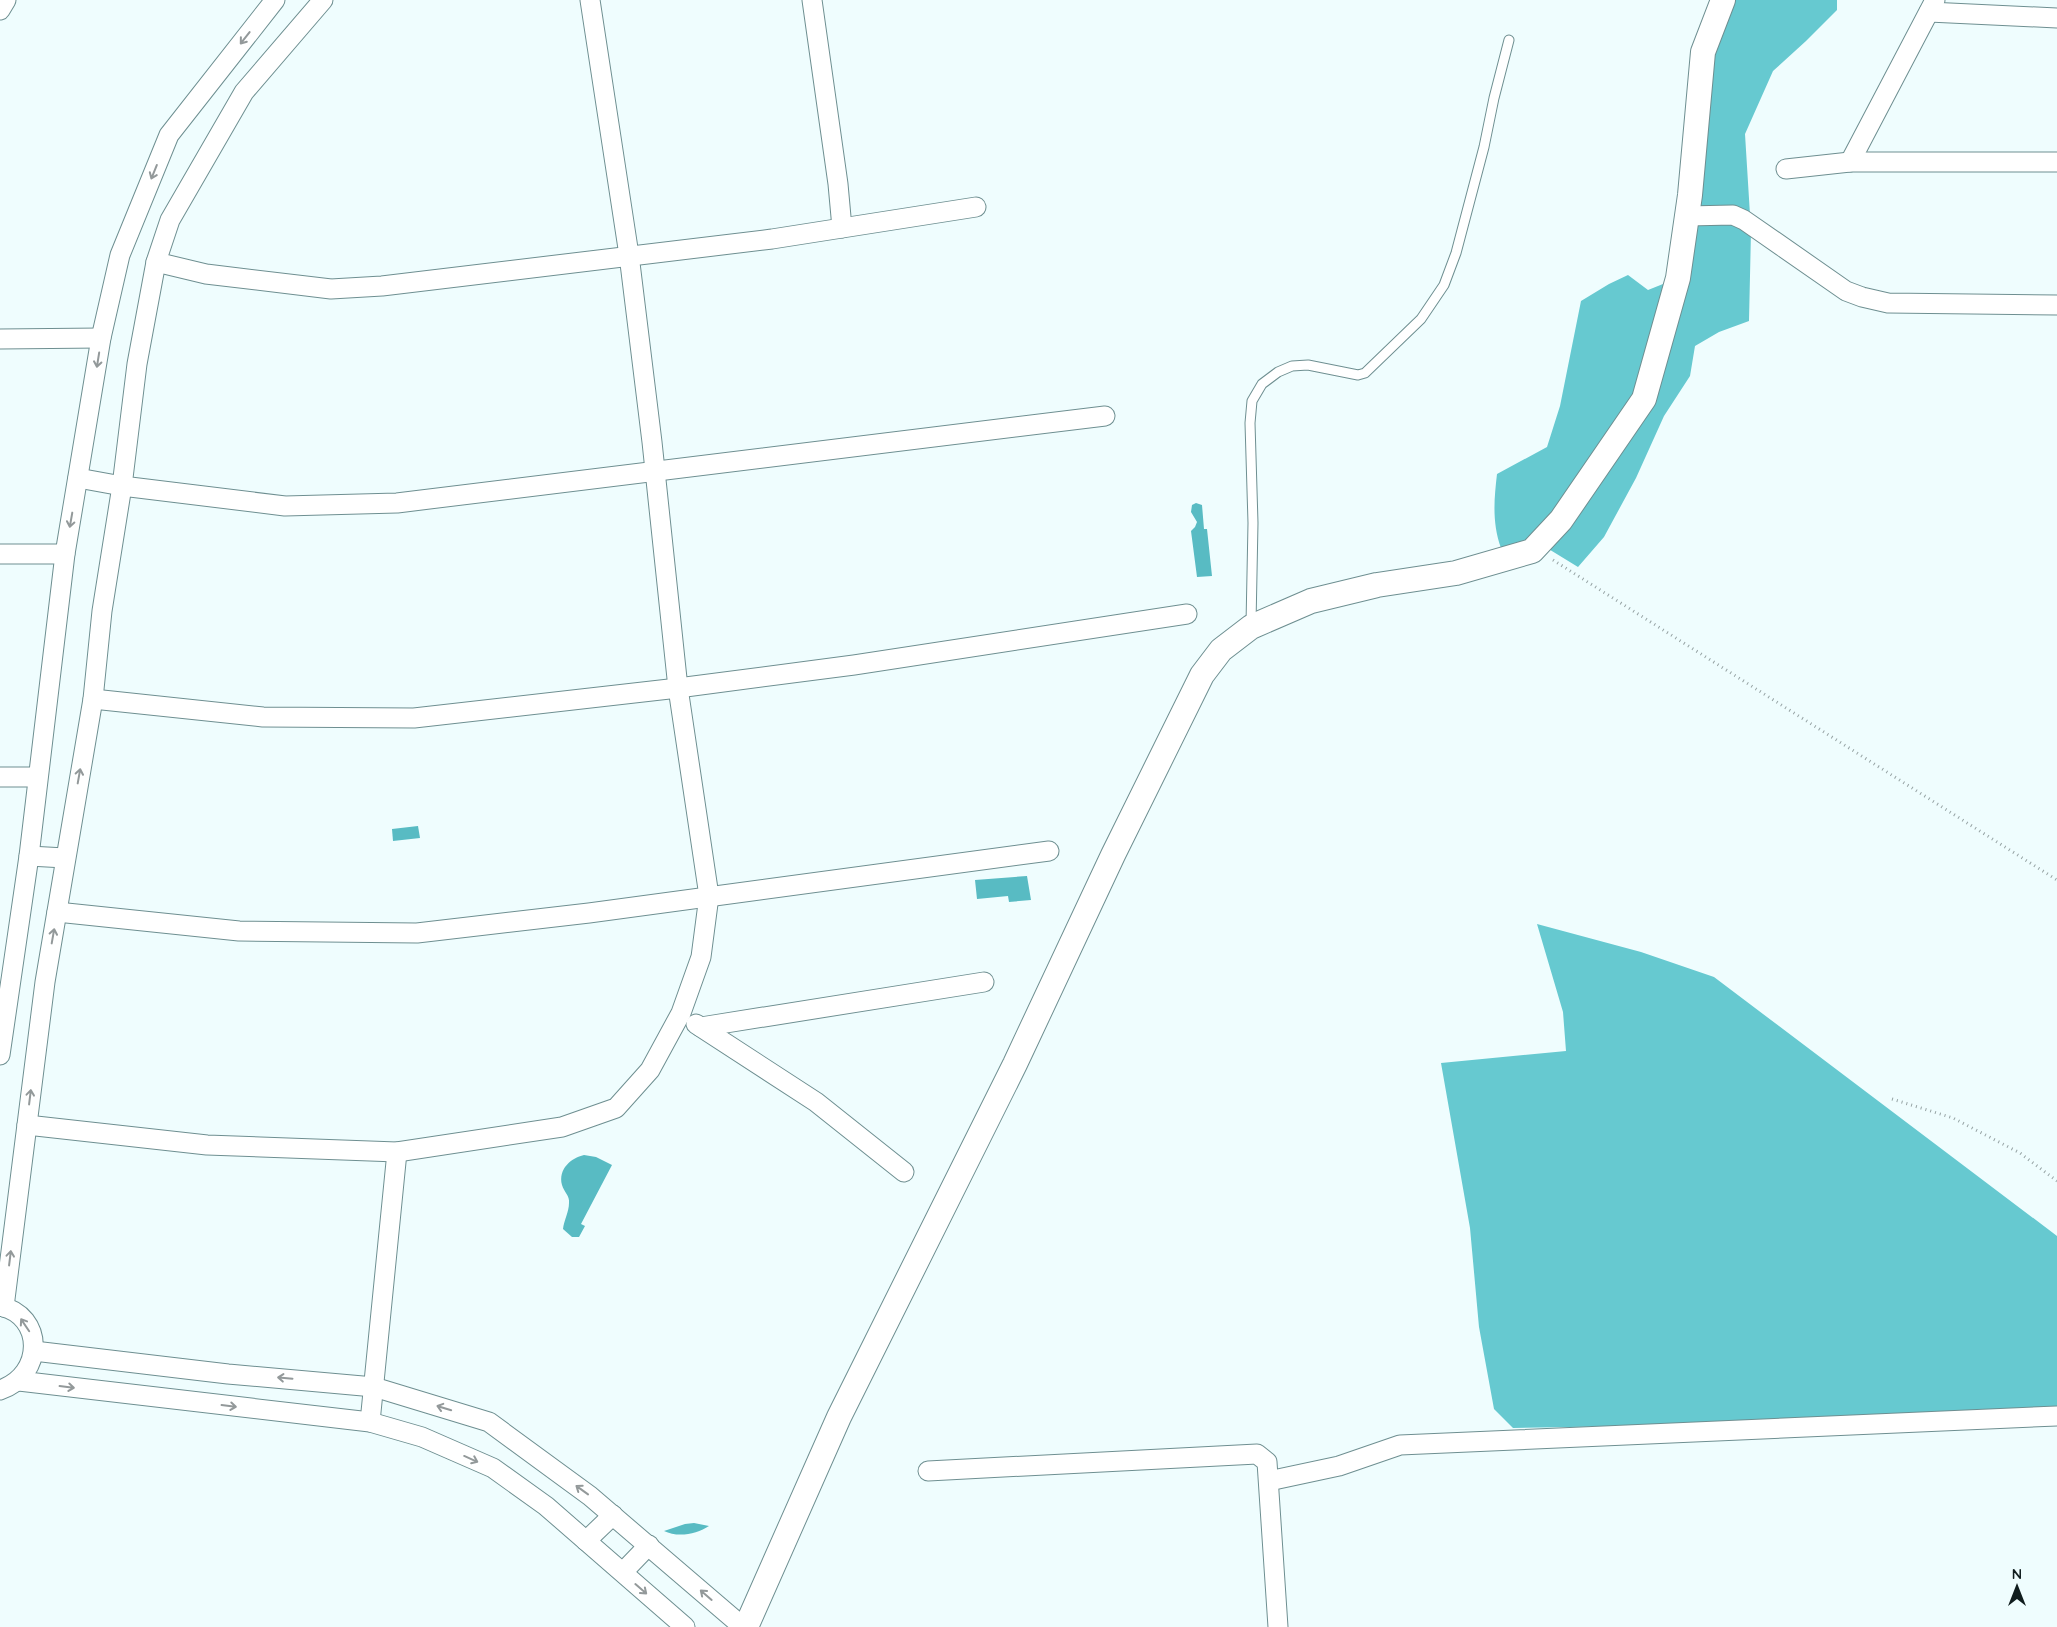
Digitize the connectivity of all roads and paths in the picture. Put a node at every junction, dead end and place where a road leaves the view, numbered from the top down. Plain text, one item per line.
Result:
1 (6, 0) edge
2 (275, 0) edge
3 (323, 0) edge
4 (590, 0) edge
5 (812, 0) edge
6 (1723, 0) edge
7 (1932, 6) edge
8 (0, 10) edge
9 (2057, 18) edge
10 (1509, 40) dead end
11 (1850, 162) junction
12 (2057, 162) edge
13 (1786, 168) dead end
14 (976, 208) dead end
15 (1687, 216) junction
16 (842, 228) junction
17 (629, 255) junction
18 (156, 262) junction
19 (2057, 305) edge
20 (101, 338) junction
21 (0, 339) edge
22 (1105, 416) dead end
23 (655, 472) junction
24 (78, 478) junction
25 (122, 486) junction
26 (1532, 551) junction
27 (0, 554) edge
28 (65, 554) junction
29 (1188, 614) dead end
30 (1251, 627) junction
31 (678, 688) junction
32 (93, 699) junction
33 (0, 777) edge
34 (37, 777) junction
35 (1048, 851) dead end
36 (29, 856) junction
37 (65, 858) junction
38 (2057, 880) edge
39 (709, 896) junction
40 (57, 912) junction
41 (984, 982) dead end
42 (681, 1013) junction
43 (701, 1027) junction
44 (0, 1055) edge
45 (1892, 1099) dead end
46 (27, 1125) junction
47 (396, 1152) junction
48 (904, 1172) dead end
49 (2057, 1182) edge
50 (2, 1306) edge
51 (34, 1351) junction
52 (19, 1381) junction
53 (374, 1387) junction
54 (0, 1390) edge
55 (2057, 1416) edge
56 (370, 1422) junction
57 (928, 1471) dead end
58 (1269, 1482) junction
59 (613, 1514) junction
60 (586, 1541) junction
61 (649, 1545) junction
62 (623, 1572) junction
63 (685, 1627) edge
64 (744, 1627) edge
65 (1278, 1627) edge

1 - 8 street
2 -> 20 street
3 - 18 street
4 - 17 street
5 - 16 street
6 - 15 street
7 - 9 street
7 - 11 street
10 - 30 lane
11 - 12 street
11 - 13 street
14 - 16 street
15 - 19 street
15 - 26 street
16 - 17 street
17 - 18 street
17 - 23 street
18 - 25 street
20 - 21 street
20 -> 24 street
22 - 23 street
23 - 25 street
23 - 31 street
24 - 25 street
24 -> 28 street
25 - 32 street
26 - 30 street
26 - 38 path
27 - 28 street
28 - 34 street
29 - 31 street
30 - 64 street
31 - 32 street
31 - 39 street
37 -> 32 street
33 - 34 street
34 - 36 street
35 - 39 street
36 - 37 street
36 - 44 street
37 - 40 street
39 - 40 street
39 - 42 street
46 -> 40 street
41 - 43 street
42 - 43 street
42 - 47 street
43 - 48 street
45 - 49 path
46 - 47 street
50 -> 46 street
47 - 53 street
51 -> 50 street
51 - 52 street
53 -> 51 street
52 - 54 street
52 -> 56 street
53 - 56 street
59 -> 53 street
55 - 58 street
56 -> 60 street
57 - 58 street
58 - 65 street
59 - 60 street
59 - 61 street
60 - 62 street
61 - 62 street
64 -> 61 street
62 -> 63 street

